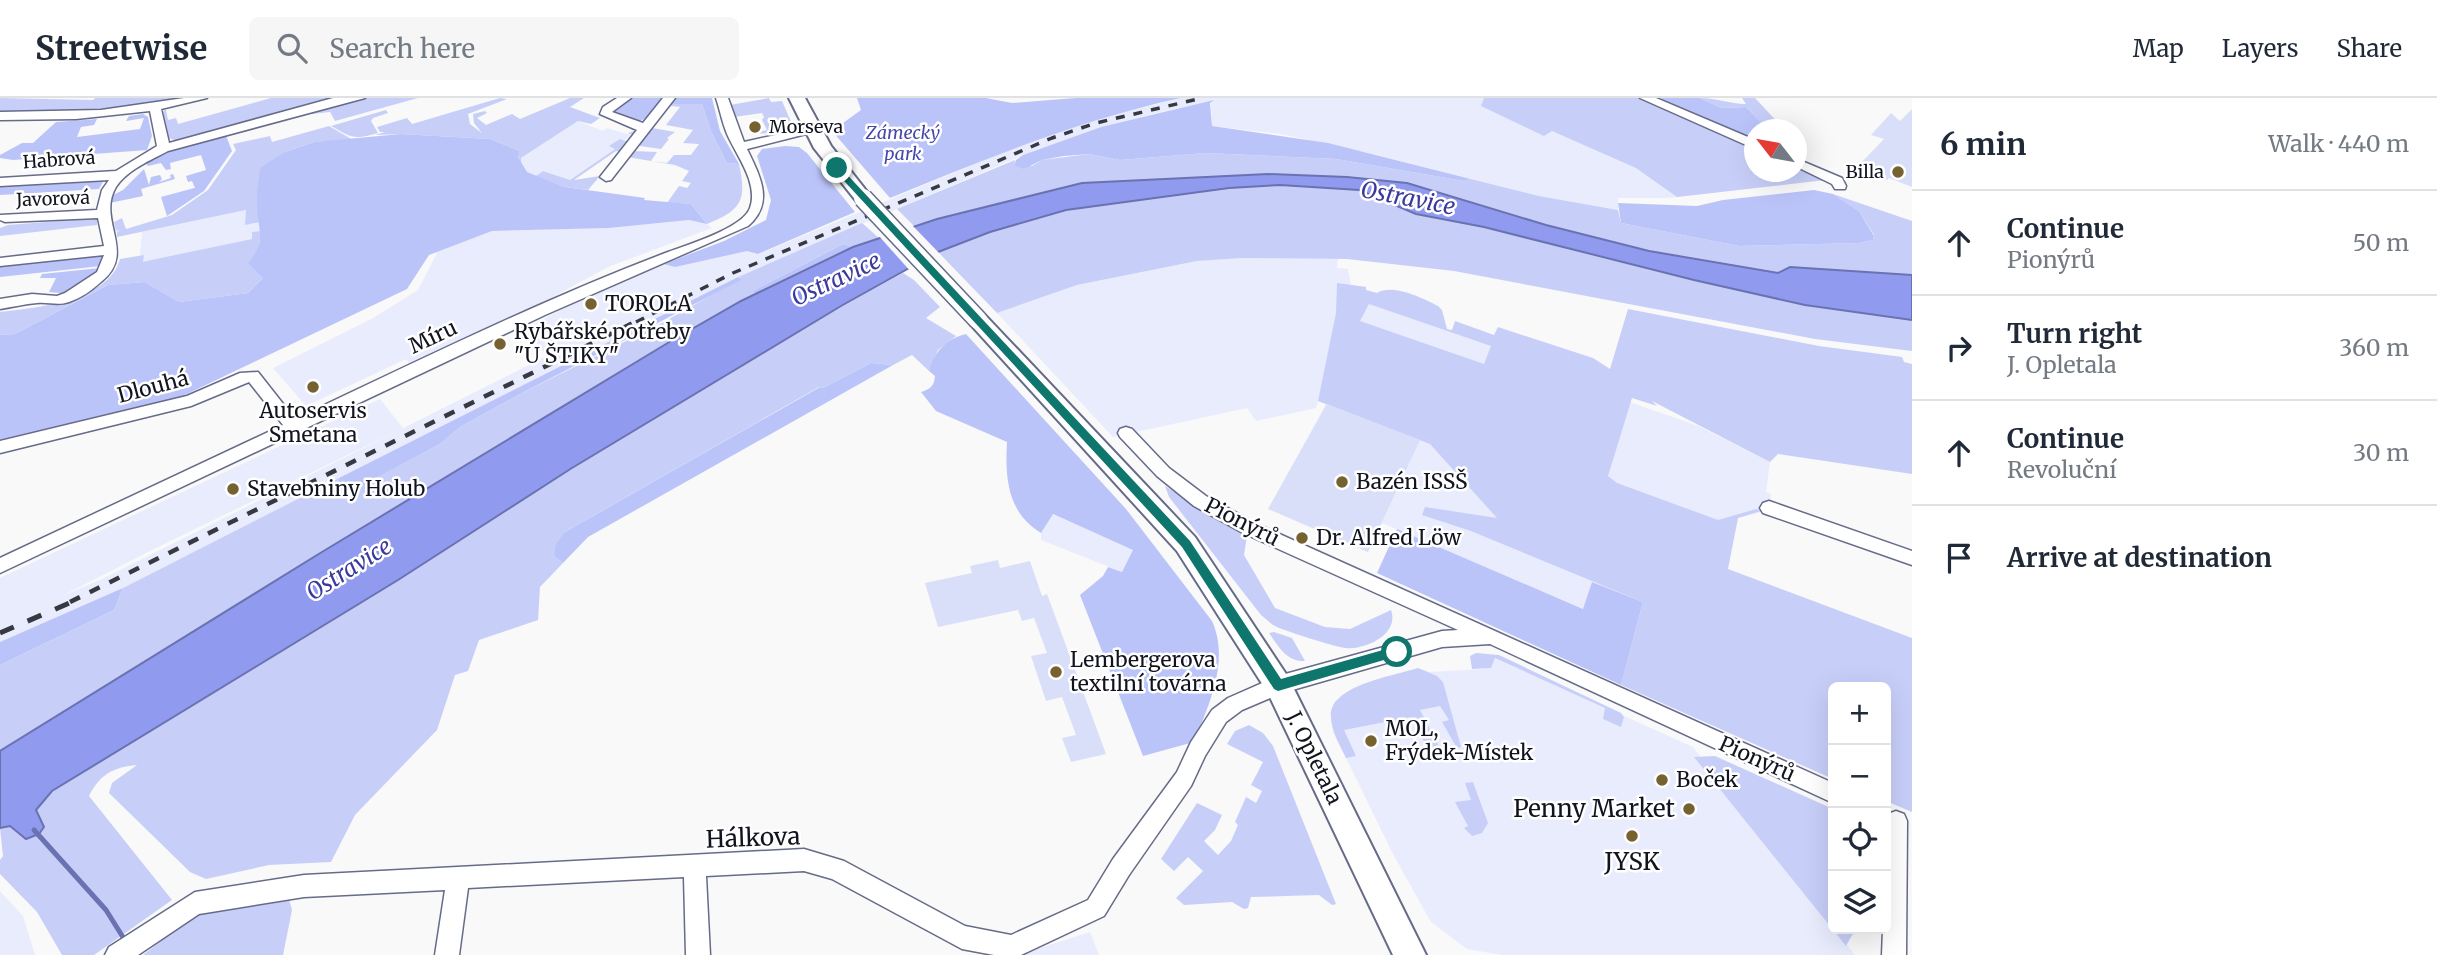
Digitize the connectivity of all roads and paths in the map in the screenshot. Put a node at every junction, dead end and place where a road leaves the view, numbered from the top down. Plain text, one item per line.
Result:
1 (201, 98) edge
2 (359, 98) edge
3 (625, 98) edge
4 (669, 98) edge
5 (722, 98) edge
6 (797, 98) edge
7 (1646, 98) edge
8 (155, 108) junction
9 (0, 116) edge
10 (648, 127) junction
11 (813, 131) junction
12 (1744, 140) edge
13 (740, 147) junction
14 (164, 148) junction
15 (1807, 168) edge
16 (121, 175) junction
17 (606, 177) dead end
18 (0, 182) edge
19 (1840, 186) dead end
20 (103, 214) junction
21 (5, 218) dead end
22 (110, 250) junction
23 (0, 262) edge
24 (0, 304) edge
25 (293, 427) junction
26 (1126, 433) dead end
27 (0, 447) edge
28 (1769, 508) dead end
29 (1912, 558) edge
30 (0, 566) edge
31 (1491, 636) junction
32 (1278, 685) junction
33 (1828, 791) edge
34 (1898, 822) edge
35 (695, 866) junction
36 (458, 878) junction
37 (117, 955) edge
38 (447, 955) edge
39 (698, 955) edge
40 (1410, 955) edge
41 (1894, 955) edge

1 - 8 street
2 - 14 street
3 - 10 street
4 - 10 street
5 - 13 street, Míru
6 - 11 main road, J. Opletala
7 - 12 street
8 - 9 street
8 - 14 street
10 - 17 street
11 - 13 street
11 - 32 main road, J. Opletala, bridge
13 - 25 street, Míru
14 - 16 street
15 - 19 street
16 - 18 street, Habrová
16 - 20 street
20 - 21 street, Javorová
20 - 22 street
22 - 23 street
22 - 24 street
25 - 27 street, Dlouhá
25 - 30 street, Míru
26 - 31 street, Pionýrů
28 - 29 street
31 - 32 street, Pionýrů
31 - 33 street, Pionýrů
32 - 35 street, Hálkova
32 - 40 main road, J. Opletala
34 - 41 street
35 - 36 street, Hálkova
35 - 39 street
36 - 37 street, Hálkova
36 - 38 street

